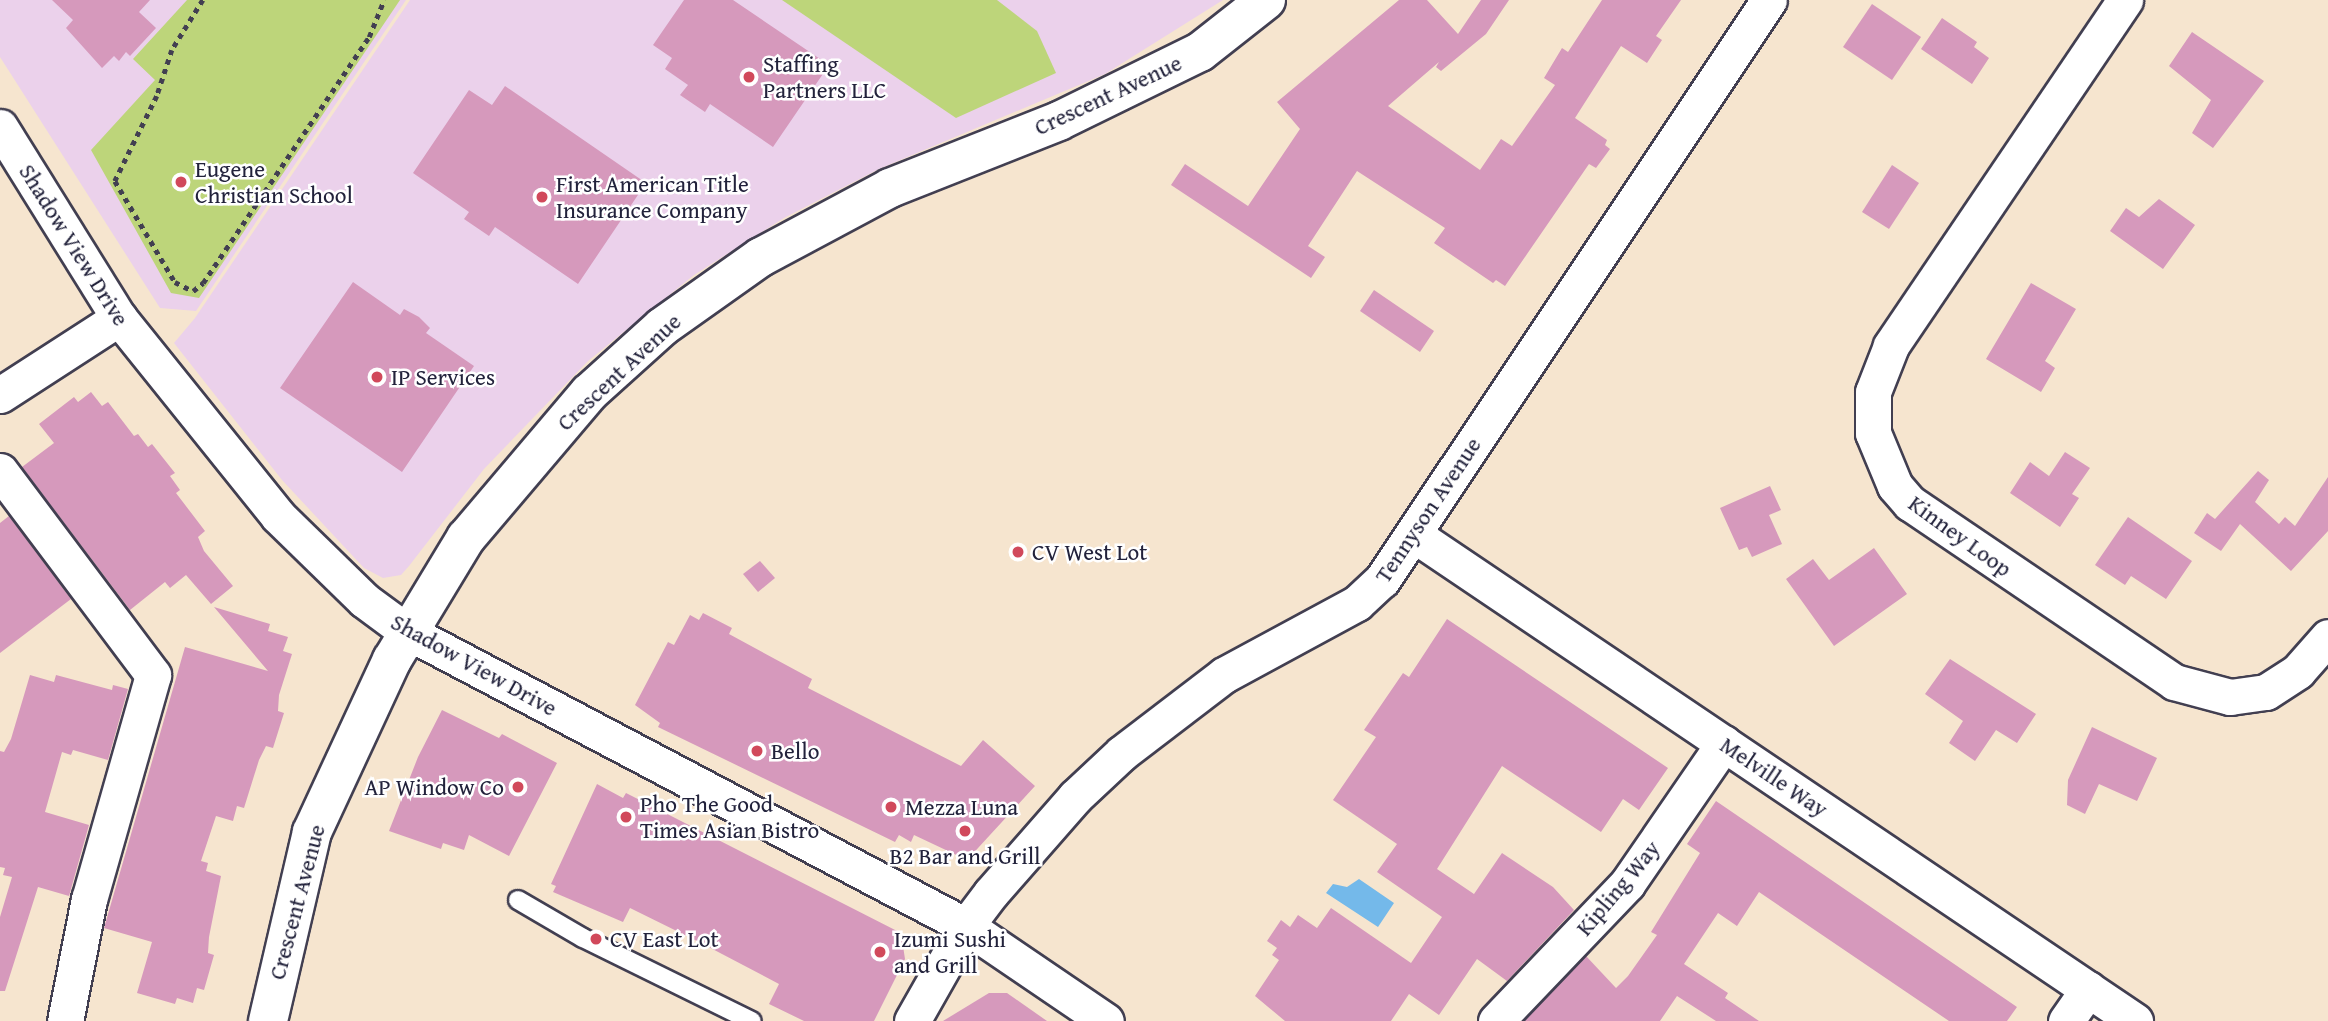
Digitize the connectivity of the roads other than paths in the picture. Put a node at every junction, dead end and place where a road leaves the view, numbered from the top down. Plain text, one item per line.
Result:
1 (1266, 0) edge
2 (1769, 0) edge
3 (2125, 0) edge
4 (0, 127) edge
5 (119, 318) junction
6 (0, 395) edge
7 (0, 471) edge
8 (1413, 534) junction
9 (406, 631) junction
10 (2328, 637) edge
11 (1724, 743) junction
12 (518, 900) dead end
13 (966, 926) junction
14 (2088, 989) junction
15 (65, 1021) edge
16 (268, 1021) edge
17 (752, 1021) edge
18 (912, 1021) edge
19 (1106, 1021) edge
20 (1496, 1021) edge
21 (2066, 1021) edge
22 (2135, 1021) edge

1 - 9 street, Crescent Avenue
2 - 8 street, Tennyson Avenue
3 - 10 street, Kinney Loop
4 - 5 street, Shadow View Drive
5 - 6 street
5 - 9 street, Shadow View Drive
7 - 15 street
8 - 11 street, Melville Way
8 - 13 street, Tennyson Avenue
9 - 13 street, Shadow View Drive
9 - 16 street, Crescent Avenue
11 - 14 street, Melville Way
11 - 20 street, Kipling Way
12 - 17 lane
13 - 18 street, Tennyson Avenue
13 - 19 street, Shadow View Drive
14 - 21 street
14 - 22 street, Melville Way

